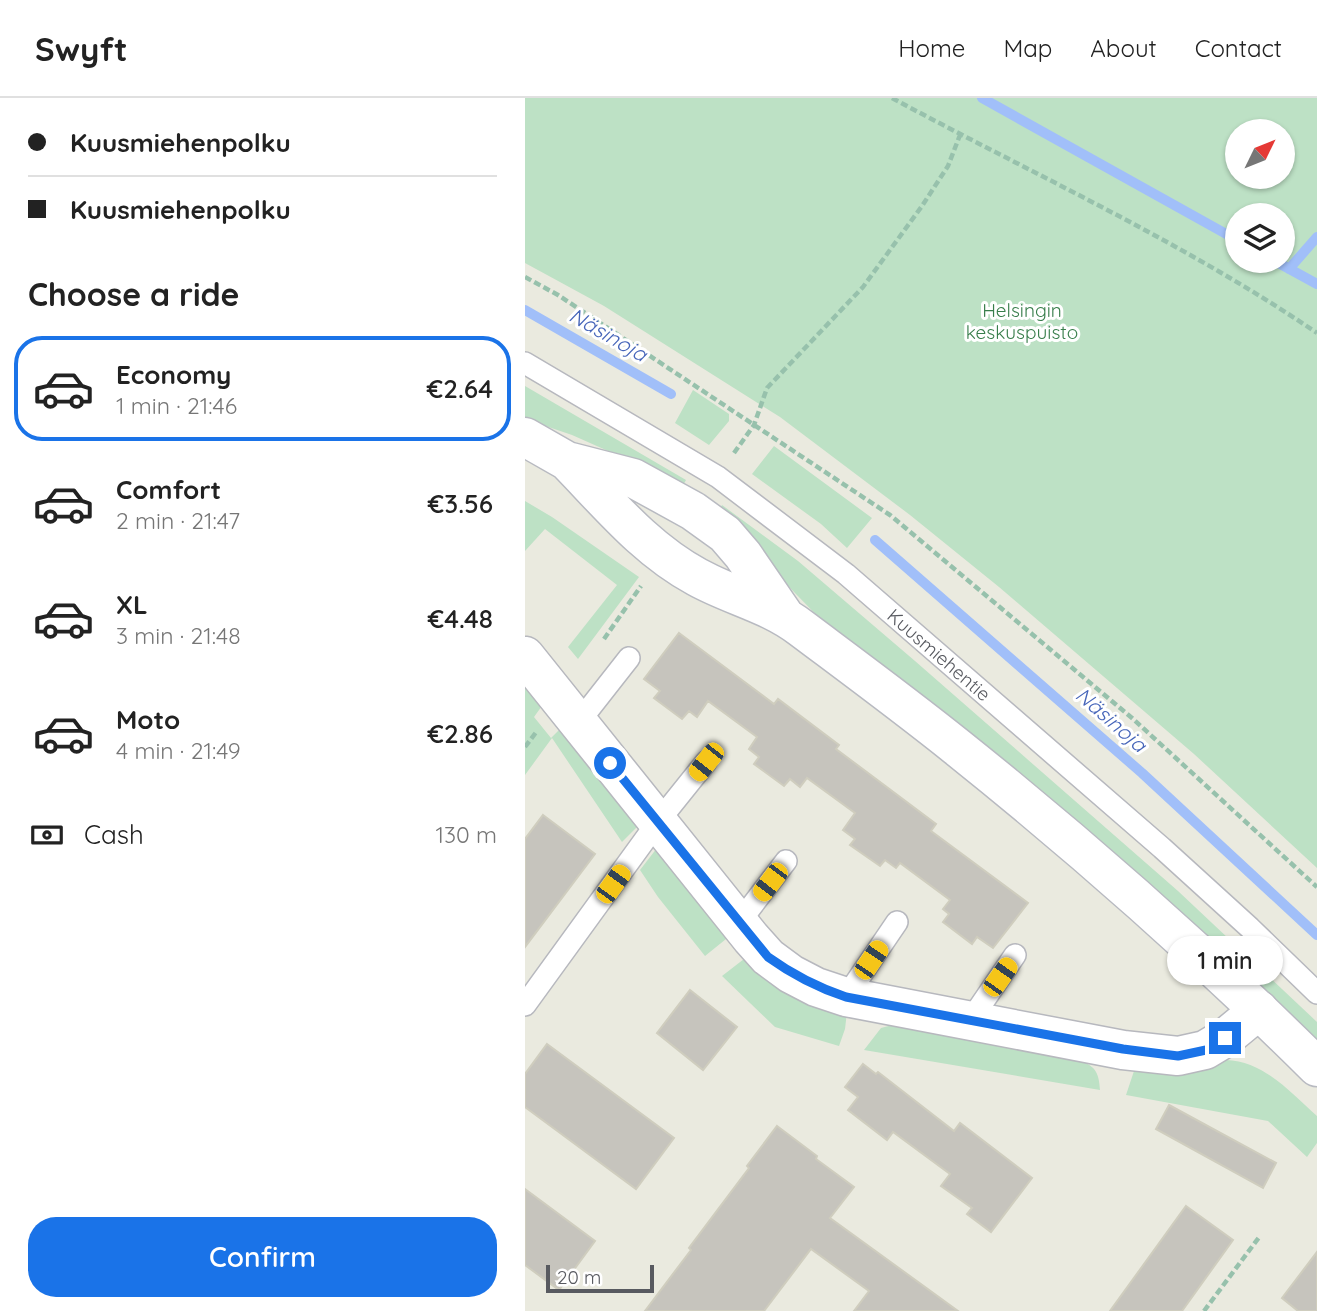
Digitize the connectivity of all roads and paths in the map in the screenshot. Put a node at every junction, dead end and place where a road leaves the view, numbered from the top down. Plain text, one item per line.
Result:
1 (893, 98) edge
2 (960, 135) junction
3 (525, 277) edge
4 (1317, 333) edge
5 (525, 363) edge
6 (754, 425) junction
7 (525, 437) edge
8 (567, 461) junction
9 (784, 615) junction
10 (525, 656) edge
11 (629, 658) dead end
12 (578, 723) junction
13 (706, 762) dead end
14 (657, 823) junction
15 (786, 861) dead end
16 (1317, 887) edge
17 (897, 922) dead end
18 (738, 924) junction
19 (1016, 955) dead end
20 (1317, 993) edge
21 (846, 997) junction
22 (525, 1005) edge
23 (1259, 1010) junction
24 (969, 1021) junction
25 (1317, 1067) edge
26 (1260, 1236) dead end
27 (1204, 1311) edge

1 - 2 path
2 - 4 path
2 - 6 path
3 - 6 path
5 - 20 lane, Kuusmiehentie
6 - 16 path
7 - 8 main road
8 - 9 main road
8 - 9 main road
9 - 23 main road
10 - 12 main road
11 - 12 lane
12 - 14 main road
13 - 14 lane
14 - 18 main road
14 - 22 lane
15 - 18 lane
17 - 21 lane
18 - 21 main road
19 - 24 lane
21 - 24 main road
23 - 24 main road
23 - 25 main road
26 - 27 path

